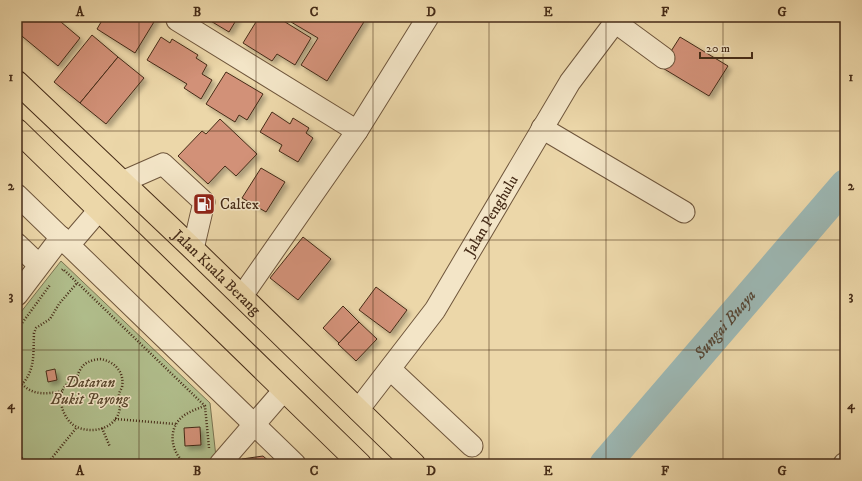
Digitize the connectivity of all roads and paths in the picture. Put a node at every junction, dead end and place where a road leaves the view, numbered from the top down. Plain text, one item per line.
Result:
1 (428, 17) edge
2 (177, 20) dead end
3 (617, 20) edge
4 (664, 58) dead end
5 (17, 82) edge
6 (542, 128) junction
7 (17, 130) edge
8 (357, 131) junction
9 (122, 182) junction
10 (17, 195) edge
11 (99, 210) junction
12 (684, 212) dead end
13 (65, 241) junction
14 (17, 244) edge
15 (193, 249) junction
16 (39, 266) junction
17 (58, 275) dead end
18 (53, 282) dead end
19 (77, 283) junction
20 (17, 295) edge
21 (242, 296) junction
22 (17, 330) edge
23 (390, 369) junction
24 (22, 384) junction
25 (17, 389) edge
26 (284, 390) junction
27 (63, 391) junction
28 (204, 406) junction
29 (358, 410) junction
30 (116, 419) junction
31 (176, 424) junction
32 (255, 424) junction
33 (77, 427) junction
34 (102, 428) junction
35 (472, 446) dead end
36 (110, 447) dead end
37 (17, 454) edge
38 (215, 456) edge
39 (30, 464) edge
40 (47, 464) edge
41 (186, 464) edge
42 (295, 464) edge
43 (360, 464) edge
44 (414, 464) edge

1 - 8 street
2 - 8 street
3 - 4 street
3 - 6 street, Jalan Penghulu
5 - 9 highway, Jalan Kuala Berang
6 - 12 street
6 - 23 street, Jalan Penghulu
7 - 11 highway
8 - 21 street
9 - 15 highway, Jalan Kuala Berang
9 - 15 street
10 - 13 street
11 - 13 street
11 - 26 highway
13 - 16 street
13 - 32 street
14 - 16 street
15 - 21 highway, Jalan Kuala Berang
16 - 20 street
17 - 19 path
18 - 22 path
19 - 24 path
19 - 28 path
21 - 29 highway, Jalan Kuala Berang
23 - 29 street, Jalan Penghulu
23 - 35 street
24 - 25 path
24 - 27 path
26 - 32 street
26 - 43 highway
27 - 30 path
27 - 33 path
28 - 31 path
28 - 38 path
29 - 44 highway, Jalan Kuala Berang
30 - 31 path
30 - 34 path
31 - 41 path
32 - 38 street
32 - 42 street
33 - 34 path
33 - 40 path
34 - 36 path
37 - 39 path

